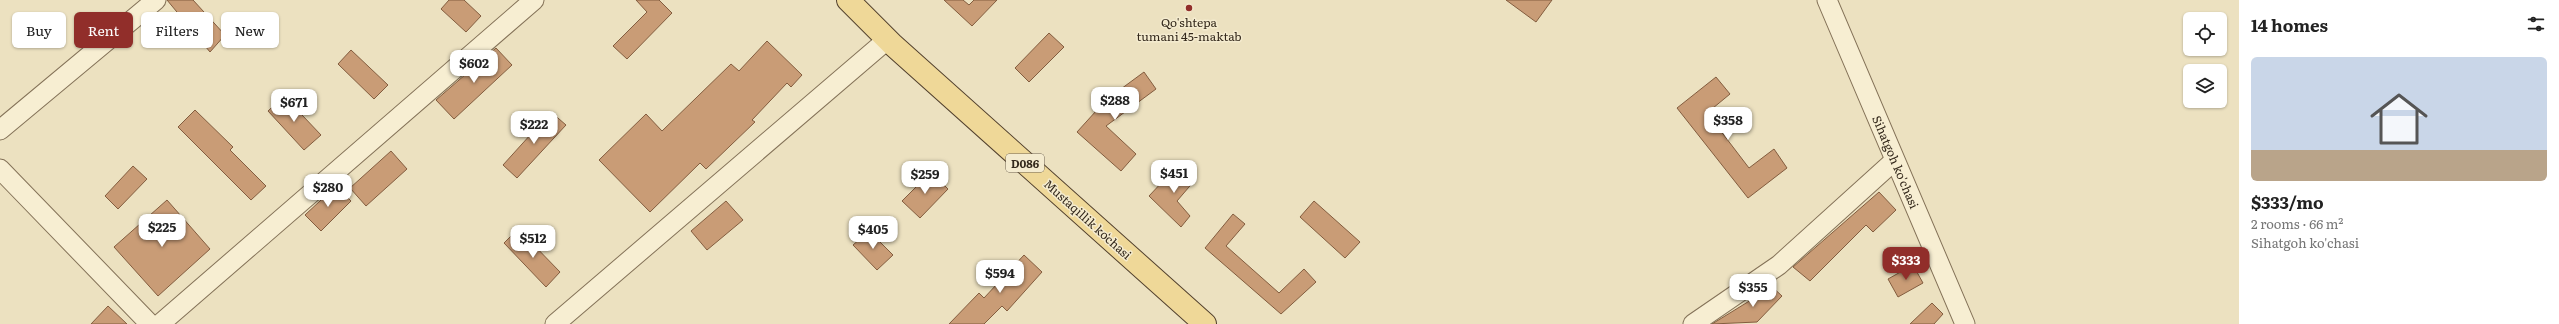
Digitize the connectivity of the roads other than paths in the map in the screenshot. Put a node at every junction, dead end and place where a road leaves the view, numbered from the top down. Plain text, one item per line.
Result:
1 (534, 0) edge
2 (848, 0) edge
3 (1827, 0) edge
4 (143, 4) edge
5 (888, 39) junction
6 (0, 130) edge
7 (1894, 161) junction
8 (0, 169) edge
9 (150, 324) edge
10 (160, 324) edge
11 (555, 324) edge
12 (1205, 324) edge
13 (1693, 324) edge
14 (1965, 324) edge

1 - 10 street
2 - 5 main road, Mustaqillik koʻchasi / D086
3 - 7 street, Sihatgoh ko'chasi
4 - 6 street
5 - 11 street
5 - 12 main road, Mustaqillik koʻchasi / D086
7 - 13 street
7 - 14 street, Sihatgoh ko'chasi
8 - 9 street

